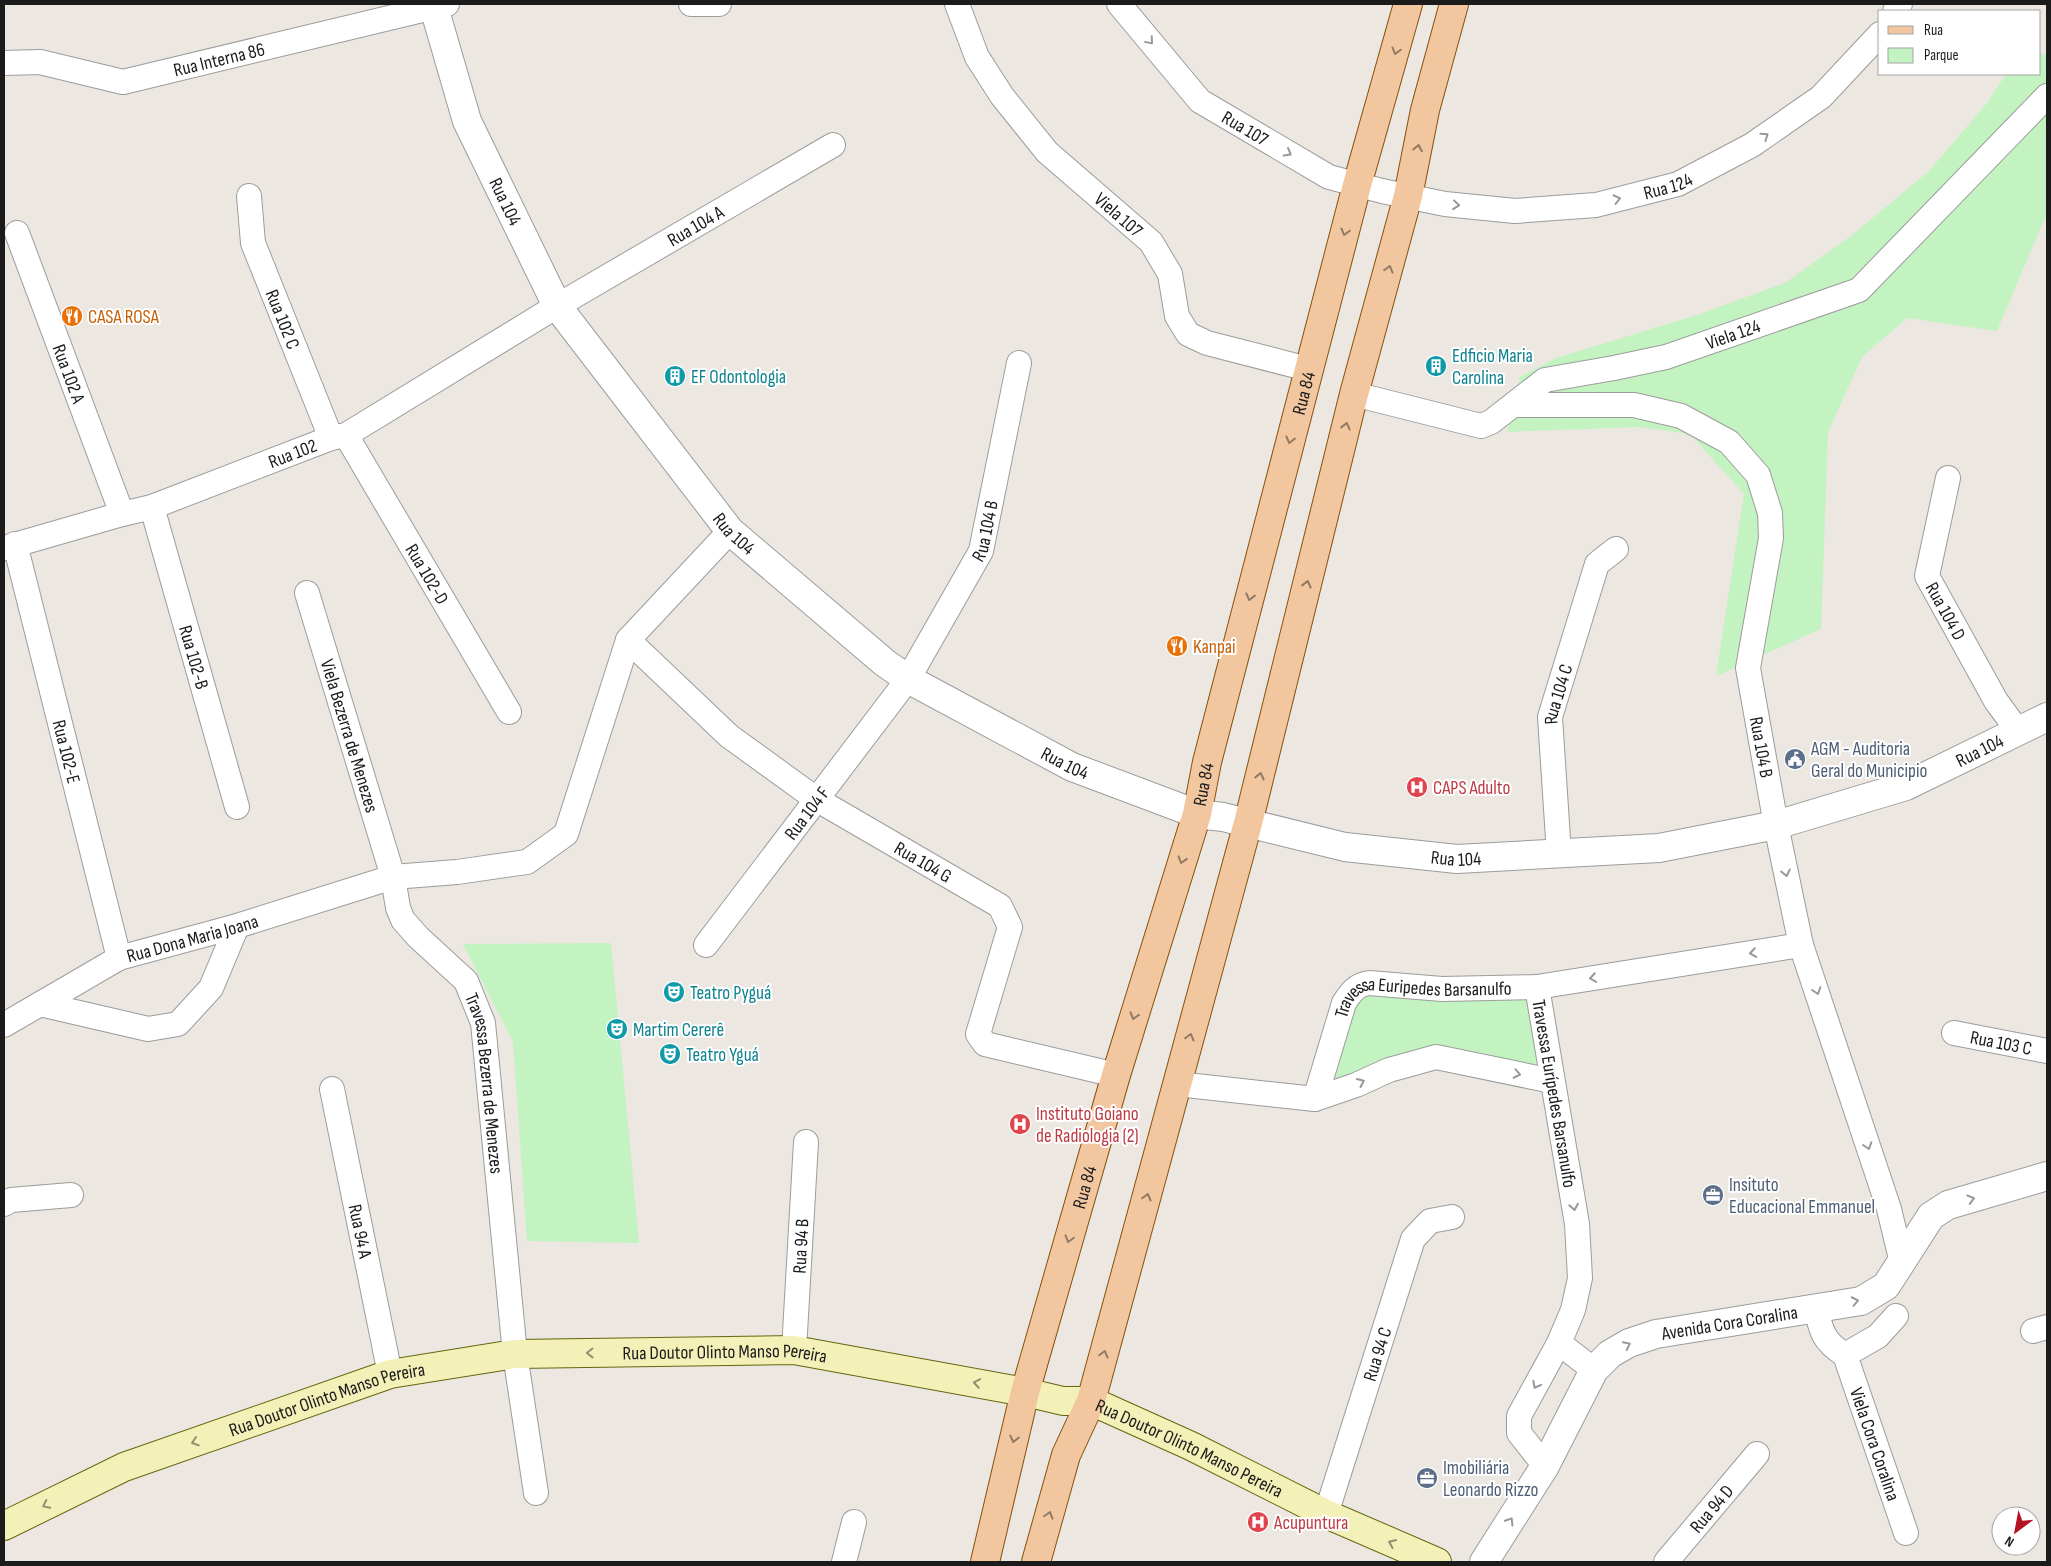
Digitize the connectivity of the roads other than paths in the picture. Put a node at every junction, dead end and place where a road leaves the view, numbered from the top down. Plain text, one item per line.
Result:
1 (691, 4) edge
2 (719, 4) edge
3 (957, 4) edge
4 (1119, 4) edge
5 (1408, 4) edge
6 (1454, 4) edge
7 (438, 5) edge
8 (1878, 36) edge
9 (4, 63) edge
10 (2047, 96) edge
11 (833, 145) dead end
12 (1357, 184) junction
13 (250, 196) dead end
14 (1408, 196) junction
15 (17, 233) dead end
16 (558, 306) junction
17 (1019, 363) dead end
18 (1308, 369) junction
19 (1354, 394) junction
20 (1514, 405) junction
21 (339, 437) junction
22 (1948, 478) dead end
23 (152, 507) junction
24 (122, 514) junction
25 (730, 531) junction
26 (9, 546) edge
27 (1616, 548) dead end
28 (307, 593) dead end
29 (628, 640) junction
30 (908, 679) junction
31 (509, 712) dead end
32 (2047, 717) edge
33 (2018, 732) junction
34 (816, 798) junction
35 (237, 807) dead end
36 (1197, 814) junction
37 (1248, 823) junction
38 (1776, 825) junction
39 (1559, 854) junction
40 (393, 878) junction
41 (237, 926) junction
42 (706, 945) dead end
43 (1801, 945) junction
44 (119, 958) junction
45 (1537, 987) junction
46 (40, 1004) junction
47 (4, 1024) edge
48 (1954, 1034) dead end
49 (2047, 1051) edge
50 (1116, 1075) junction
51 (1552, 1081) junction
52 (1177, 1084) junction
53 (332, 1089) dead end
54 (1316, 1100) junction
55 (806, 1142) dead end
56 (2047, 1176) edge
57 (71, 1195) dead end
58 (4, 1204) edge
59 (1452, 1217) dead end
60 (1902, 1263) junction
61 (1816, 1308) junction
62 (1896, 1316) dead end
63 (1559, 1342) junction
64 (794, 1350) junction
65 (515, 1354) junction
66 (1845, 1355) junction
67 (1594, 1370) junction
68 (390, 1374) junction
69 (1025, 1392) junction
70 (1091, 1401) junction
71 (1757, 1454) dead end
72 (1545, 1466) junction
73 (536, 1493) dead end
74 (1326, 1514) junction
75 (854, 1522) dead end
76 (4, 1526) edge
77 (1906, 1533) dead end
78 (844, 1562) edge
79 (985, 1562) edge
80 (1036, 1562) edge
81 (1437, 1562) edge
82 (1484, 1562) edge
83 (1666, 1562) edge

1 - 2 street
3 - 18 street, Viela 107
4 -> 12 street, Rua 107
5 -> 12 main road, Rua 84
14 -> 6 main road
7 - 9 street, Rua Interna 86
7 - 16 street, Rua 104
14 -> 8 street, Rua 124
10 - 20 street, Viela 124
11 - 16 street, Rua 104 A
12 - 14 street, Rua 107
12 -> 18 main road, Rua 84
13 - 21 street, Rua 102 C
19 -> 14 main road
15 - 24 street, Rua 102 A
16 - 21 street, Rua 102
16 - 25 street, Rua 104
17 - 30 street, Rua 104 B
18 -> 36 main road, Rua 84
19 - 20 street, Viela 124
37 -> 19 main road
20 - 38 street, Rua 104 B
21 - 23 street, Rua 102
21 - 31 street, Rua 102-D
22 - 33 street, Rua 104 D
23 - 24 street, Rua 102
23 - 35 street, Rua 102-B
24 - 26 street, Rua 102
25 - 29 street
25 - 30 street, Rua 104
26 - 44 street, Rua 102-E
27 - 39 street, Rua 104 C
28 - 40 street, Viela Bezerra de Menezes
29 - 34 street, Rua 104 G
29 - 40 street
30 - 34 street, Rua 104 F
30 - 36 street, Rua 104
32 - 33 street, Rua 104
33 - 38 street, Rua 104
34 - 42 street, Rua 104 F
34 - 50 street, Rua 104 G
36 - 37 street, Rua 104
36 -> 50 main road, Rua 84
37 - 39 street, Rua 104
52 -> 37 main road
38 - 39 street, Rua 104
38 -> 43 street
40 - 41 street, Rua Dona Maria Joana
40 - 65 street, Travessa Bezerra de Menezes
41 - 44 street, Rua Dona Maria Joana
41 - 46 street
43 -> 45 street, Travessa Eurípedes Barsanulfo
43 -> 60 street
44 - 46 street, Rua Dona Maria Joana
45 - 51 street, Travessa Eurípedes Barsanulfo
45 - 54 street, Travessa Euripedes Barsanulfo
46 - 47 street, Rua Dona Maria Joana
48 - 49 street, Rua 103 C
50 -> 69 main road, Rua 84
54 -> 51 street
51 -> 63 street, Travessa Eurípedes Barsanulfo
52 - 54 street
70 -> 52 main road
53 - 68 street, Rua 94 A
55 - 64 street, Rua 94 B
60 -> 56 street, Avenida Cora Coralina
57 - 58 street
59 - 74 street, Rua 94 C
61 -> 60 street, Avenida Cora Coralina
61 - 66 street
67 -> 61 street, Avenida Cora Coralina
62 - 66 street
63 - 67 street
63 -> 72 street
64 -> 65 main road, Rua Doutor Olinto Manso Pereira
69 -> 64 main road, Rua Doutor Olinto Manso Pereira
65 - 68 main road, Rua Doutor Olinto Manso Pereira
65 - 73 street, Travessa Bezerra de Menezes
66 - 77 street, Viela Cora Coralina
67 - 72 street, Avenida Cora Coralina
68 -> 76 main road, Rua Doutor Olinto Manso Pereira
69 - 70 main road, Rua Doutor Olinto Manso Pereira
69 -> 79 main road, Rua 84
70 - 74 main road, Rua Doutor Olinto Manso Pereira
80 -> 70 main road
71 - 83 street, Rua 94 D
82 -> 72 street, Avenida Cora Coralina
81 -> 74 main road, Rua Doutor Olinto Manso Pereira
75 - 78 street

